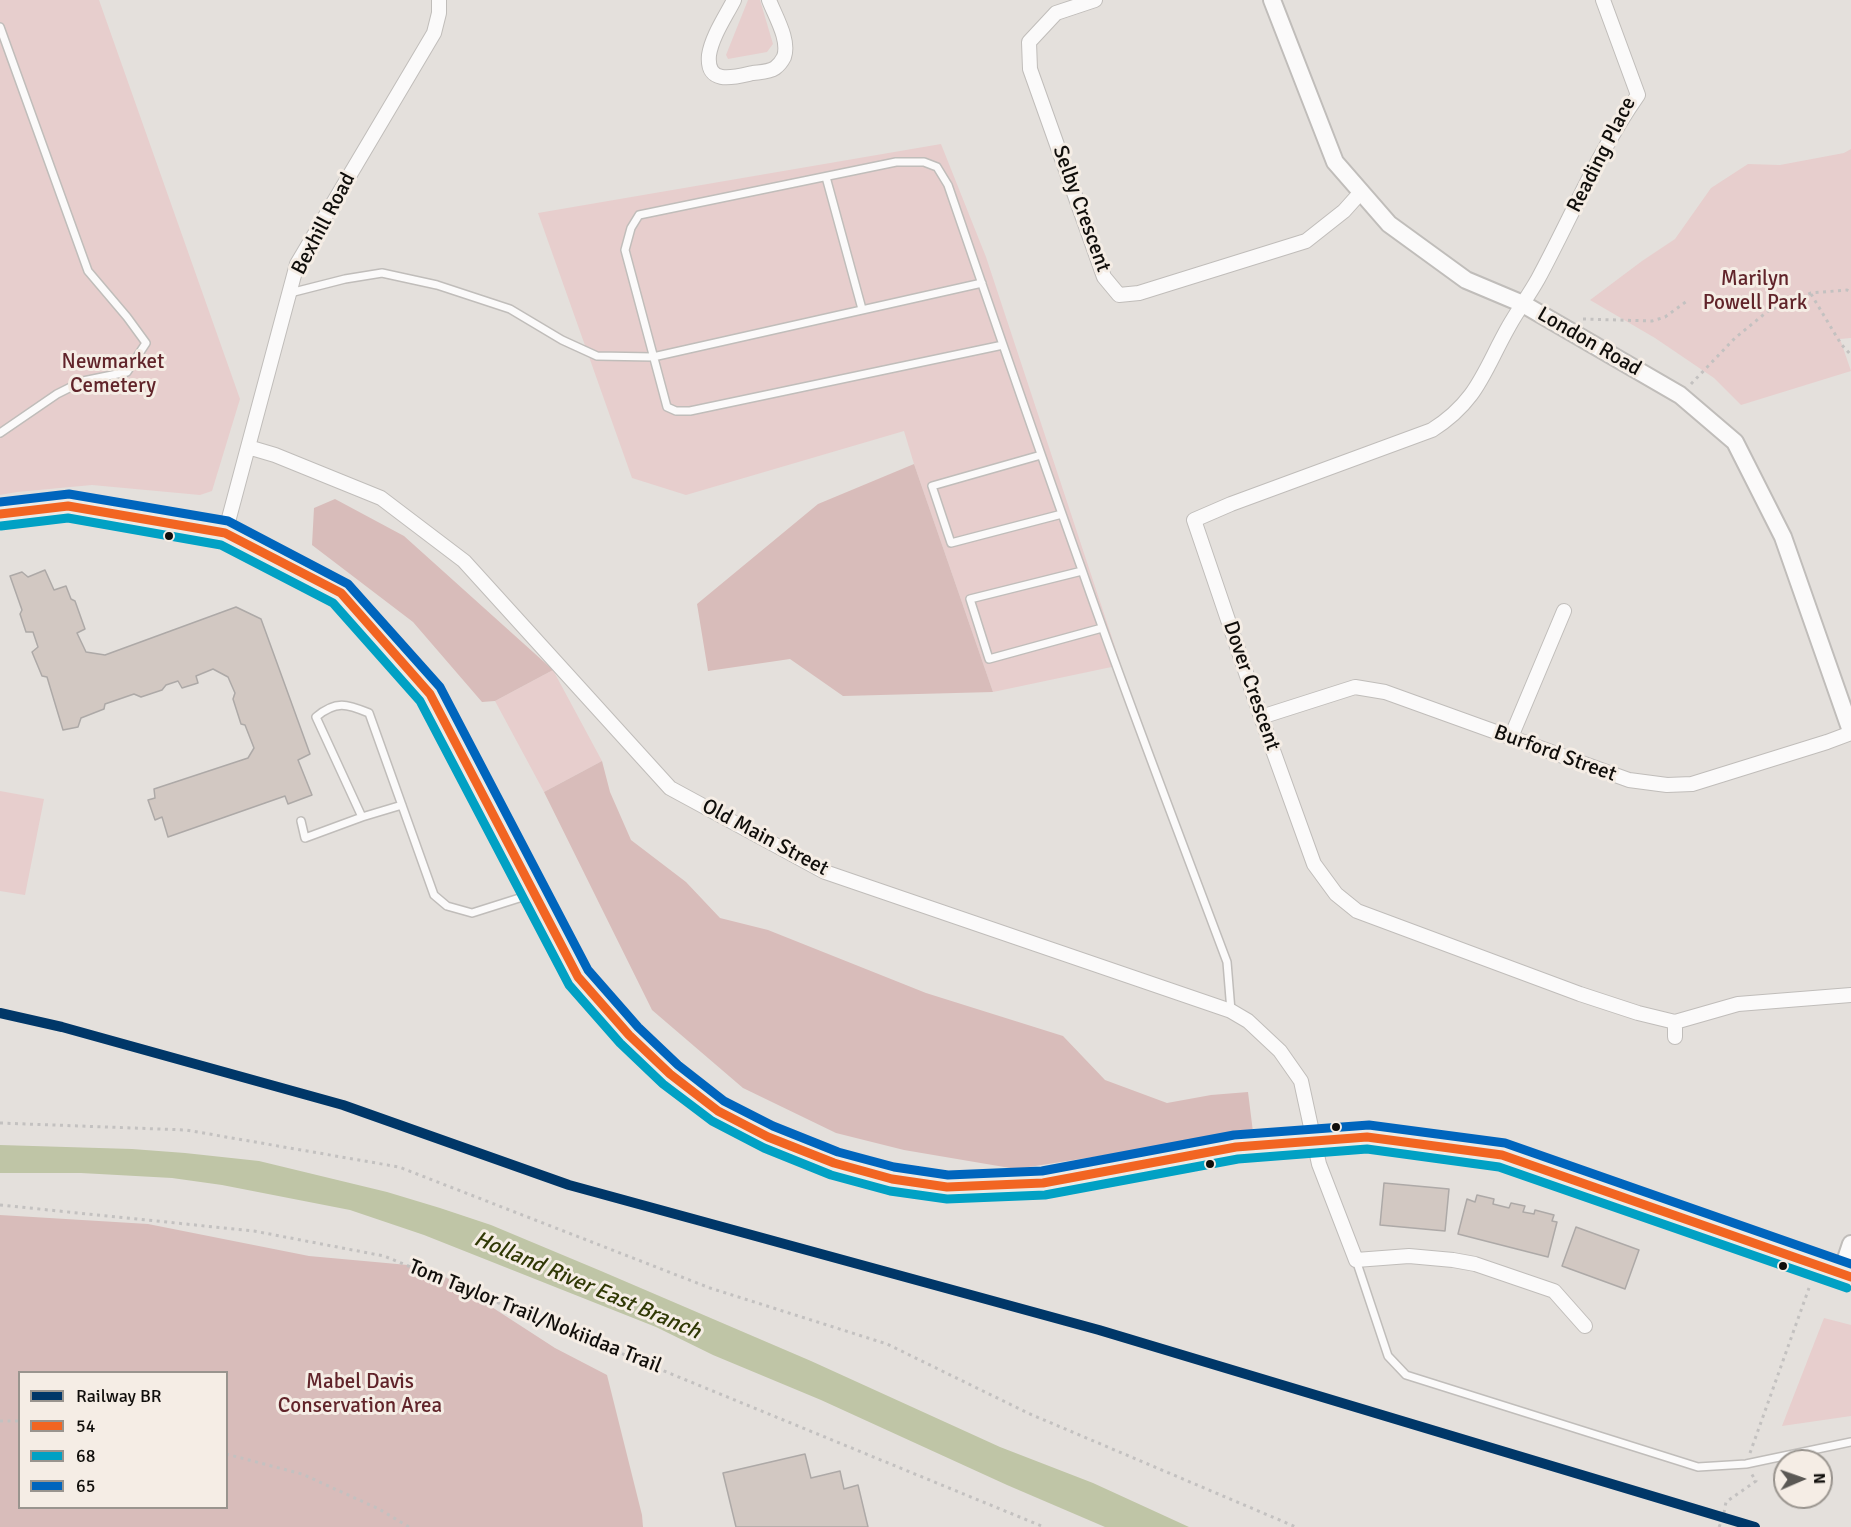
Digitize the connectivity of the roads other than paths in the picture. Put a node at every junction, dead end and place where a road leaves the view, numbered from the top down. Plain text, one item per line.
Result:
1 (439, 0) edge
2 (734, 0) edge
3 (769, 0) edge
4 (1095, 0) edge
5 (1272, 0) edge
6 (1603, 0) edge
7 (0, 27) edge
8 (826, 177) junction
9 (1361, 192) junction
10 (982, 283) junction
11 (290, 292) junction
12 (1524, 304) junction
13 (862, 309) junction
14 (1004, 345) junction
15 (653, 357) junction
16 (0, 433) edge
17 (249, 447) junction
18 (1041, 454) junction
19 (0, 514) edge
20 (1062, 514) junction
21 (225, 533) junction
22 (1082, 571) junction
23 (1564, 611) dead end
24 (1102, 628) junction
25 (1261, 717) junction
26 (1851, 732) edge
27 (1511, 737) junction
28 (402, 805) junction
29 (362, 817) junction
30 (300, 821) dead end
31 (534, 893) junction
32 (1851, 995) edge
33 (1231, 1011) junction
34 (1675, 1022) junction
35 (1675, 1037) dead end
36 (1314, 1141) junction
37 (1851, 1244) edge
38 (1356, 1260) junction
39 (1846, 1275) edge
40 (1585, 1326) dead end
41 (1851, 1442) edge

1 - 11 street, Bexhill Road
2 - 3 street
4 - 9 street, Selby Crescent
5 - 9 street, London Road
6 - 12 street, Reading Place
7 - 16 lane
8 - 10 lane
8 - 13 lane
8 - 15 lane
9 - 12 street, London Road
10 - 13 lane
10 - 14 lane
11 - 15 lane
11 - 17 street, Bexhill Road
12 - 25 street, Dover Crescent
12 - 26 street, London Road
13 - 15 lane
14 - 15 lane
14 - 18 lane
17 - 21 street, Bexhill Road
17 - 33 street, Old Main Street
18 - 20 lane
18 - 20 lane
19 - 21 main road
20 - 22 lane
21 - 31 main road
22 - 24 lane
22 - 24 lane
23 - 27 street
24 - 33 lane
25 - 27 street, Burford Street
25 - 34 street, Dover Crescent
26 - 27 street, Burford Street
28 - 29 lane
28 - 29 lane
28 - 31 lane
29 - 30 lane
31 - 36 main road
32 - 34 street, Dover Crescent
33 - 36 street, Old Main Street
34 - 35 street
36 - 38 street, Old Main Street
36 - 39 main road
37 - 39 street
38 - 40 street
38 - 41 lane

